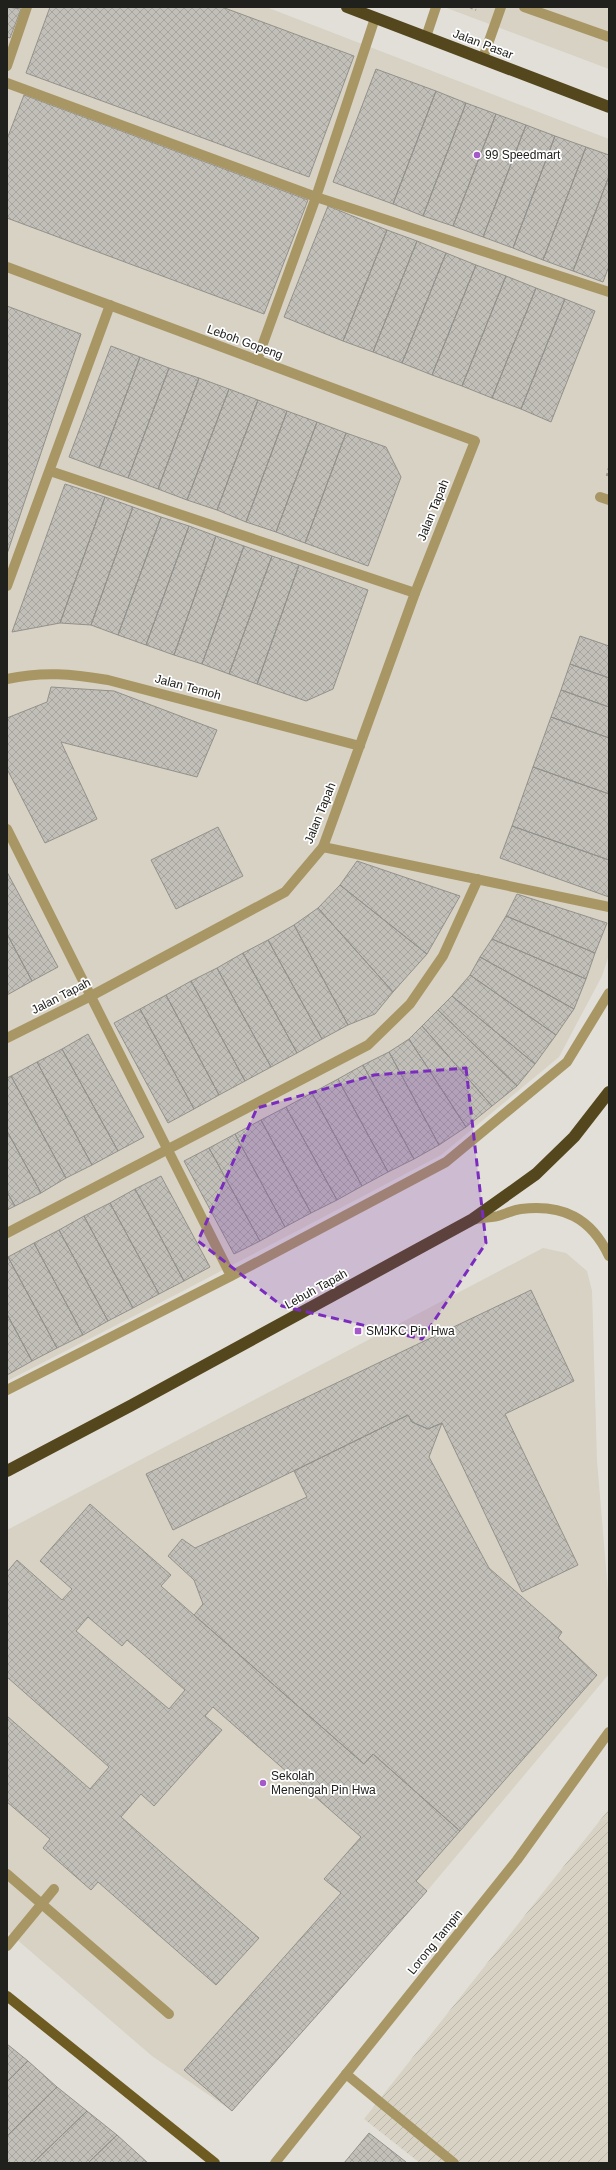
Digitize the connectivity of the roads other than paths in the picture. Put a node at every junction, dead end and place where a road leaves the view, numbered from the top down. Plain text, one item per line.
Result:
1 (27, 7) edge
2 (347, 7) edge
3 (436, 7) edge
4 (501, 7) edge
5 (524, 7) edge
6 (375, 18) junction
7 (426, 37) junction
8 (609, 37) edge
9 (483, 58) junction
10 (7, 66) edge
11 (7, 83) edge
12 (609, 107) edge
13 (316, 196) junction
14 (7, 267) edge
15 (609, 292) edge
16 (110, 305) junction
17 (257, 360) junction
18 (475, 441) joint
19 (50, 472) junction
20 (7, 586) edge
21 (415, 593) junction
22 (7, 679) edge
23 (360, 746) junction
24 (7, 829) edge
25 (323, 847) junction
26 (11, 848) edge
27 (478, 879) junction
28 (609, 907) edge
29 (609, 994) edge
30 (91, 996) junction
31 (7, 1038) edge
32 (609, 1092) edge
33 (168, 1149) junction
34 (473, 1219) junction
35 (7, 1233) edge
36 (609, 1256) edge
37 (231, 1276) junction
38 (7, 1390) edge
39 (7, 1471) edge
40 (609, 1732) edge
41 (7, 1874) edge
42 (54, 1889) dead end
43 (41, 1904) junction
44 (7, 1946) edge
45 (7, 1996) edge
46 (169, 2014) dead end
47 (346, 2074) junction
48 (215, 2163) edge
49 (275, 2163) edge
50 (454, 2163) edge

1 - 10 street
2 - 6 highway, Jalan Pasar
3 - 7 street
4 - 9 street
5 - 8 street
6 - 7 highway, Jalan Pasar
6 - 13 street
7 - 9 highway, Jalan Pasar
9 - 12 highway, Jalan Pasar
11 - 13 street
13 - 15 street
13 - 17 street
14 - 16 street, Leboh Gopeng
16 - 17 street, Leboh Gopeng
16 - 19 street
17 - 18 street, Leboh Gopeng
18 - 21 street, Jalan Tapah
19 - 20 street
19 - 21 street
21 - 23 street, Jalan Tapah
22 - 23 street, Jalan Temoh
23 - 25 street, Jalan Tapah
24 - 26 street
25 - 27 street
25 - 30 street, Jalan Tapah
26 - 30 street
27 - 28 street
27 - 33 street
29 - 37 street
30 - 31 street, Jalan Tapah
30 - 33 street
32 - 34 highway, Lebuh Tapah
33 - 35 street
33 - 37 street
34 - 36 street
34 - 39 highway, Lebuh Tapah
37 - 38 street
40 - 47 street, Lorong Tampin
41 - 43 street
42 - 43 street
43 - 44 street
43 - 46 street
45 - 48 main road
47 - 49 street, Lorong Tampin
47 - 50 street

